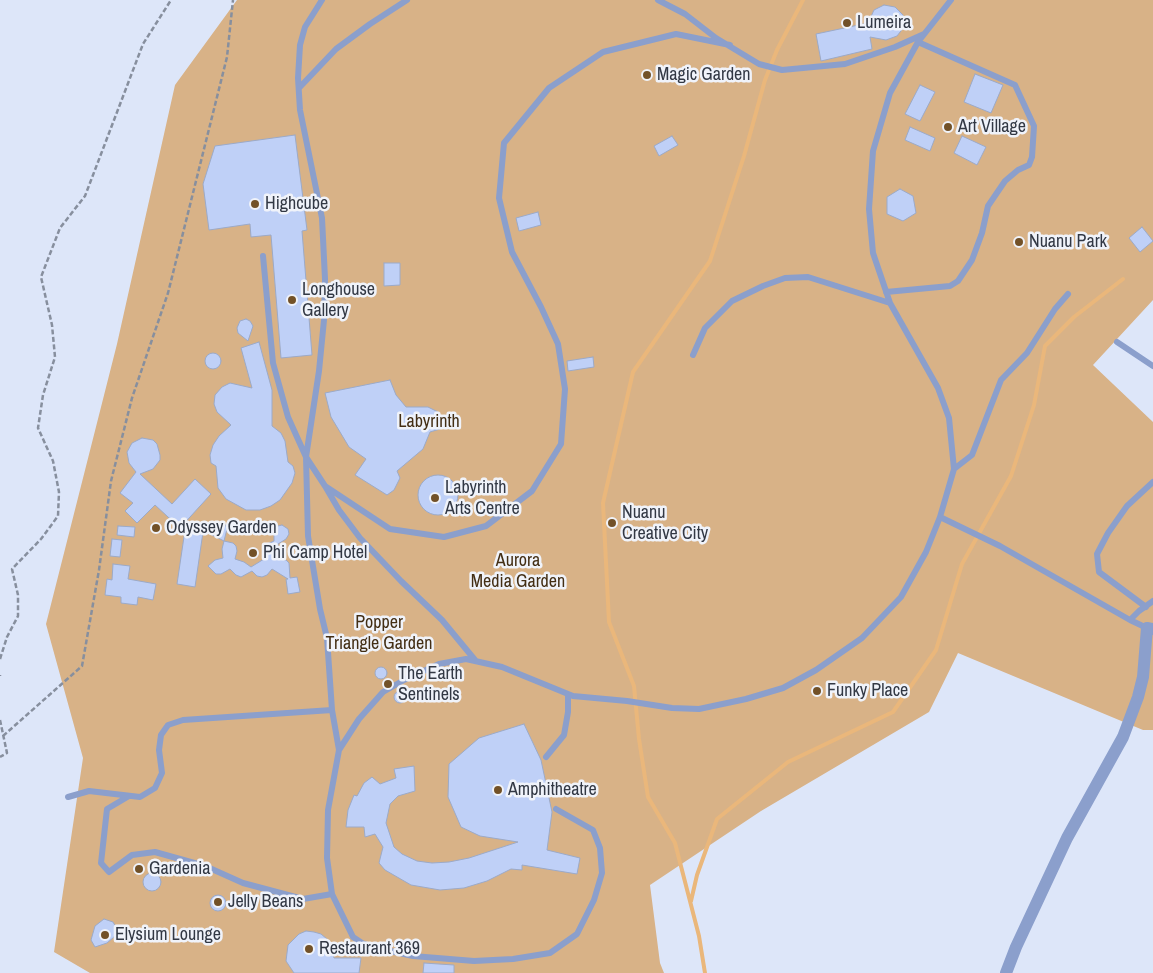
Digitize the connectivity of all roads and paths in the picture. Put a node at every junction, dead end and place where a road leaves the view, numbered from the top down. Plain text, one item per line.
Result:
1 (171, 0) edge
2 (233, 0) edge
3 (322, 0) edge
4 (407, 0) edge
5 (658, 0) edge
6 (951, 0) edge
7 (926, 33) junction
8 (918, 42) junction
9 (730, 45) junction
10 (299, 88) junction
11 (263, 256) dead end
12 (886, 292) junction
13 (1068, 294) dead end
14 (890, 303) junction
15 (1117, 342) dead end
16 (693, 355) dead end
17 (1153, 366) edge
18 (306, 457) junction
19 (954, 469) junction
20 (1153, 482) edge
21 (325, 486) junction
22 (940, 517) junction
23 (1153, 601) edge
24 (1146, 607) junction
25 (1130, 620) junction
26 (1150, 628) edge
27 (0, 659) edge
28 (476, 660) junction
29 (568, 694) junction
30 (332, 710) junction
31 (0, 720) edge
32 (3, 736) junction
33 (339, 750) junction
34 (0, 757) edge
35 (546, 757) dead end
36 (129, 796) junction
37 (68, 797) dead end
38 (556, 809) dead end
39 (332, 894) junction
40 (1006, 973) edge

1 - 27 path
2 - 32 path
3 - 10 lane
4 - 10 lane
5 - 9 lane
6 - 7 lane
7 - 8 lane
7 - 9 lane
8 - 12 lane
8 - 12 lane
9 - 21 lane
10 - 18 lane
11 - 18 lane
12 - 14 lane
13 - 19 lane
14 - 16 lane
14 - 19 lane
15 - 17 lane
18 - 21 lane
18 - 30 lane
19 - 22 lane
20 - 24 lane
21 - 28 lane
22 - 25 lane
22 - 29 lane
23 - 24 lane
24 - 25 lane
25 - 26 lane
26 - 40 street
28 - 29 lane
28 - 33 lane
29 - 35 lane
30 - 33 lane
30 - 36 lane
31 - 32 path
32 - 34 path
33 - 39 lane
36 - 37 lane
36 - 39 lane
38 - 39 lane

